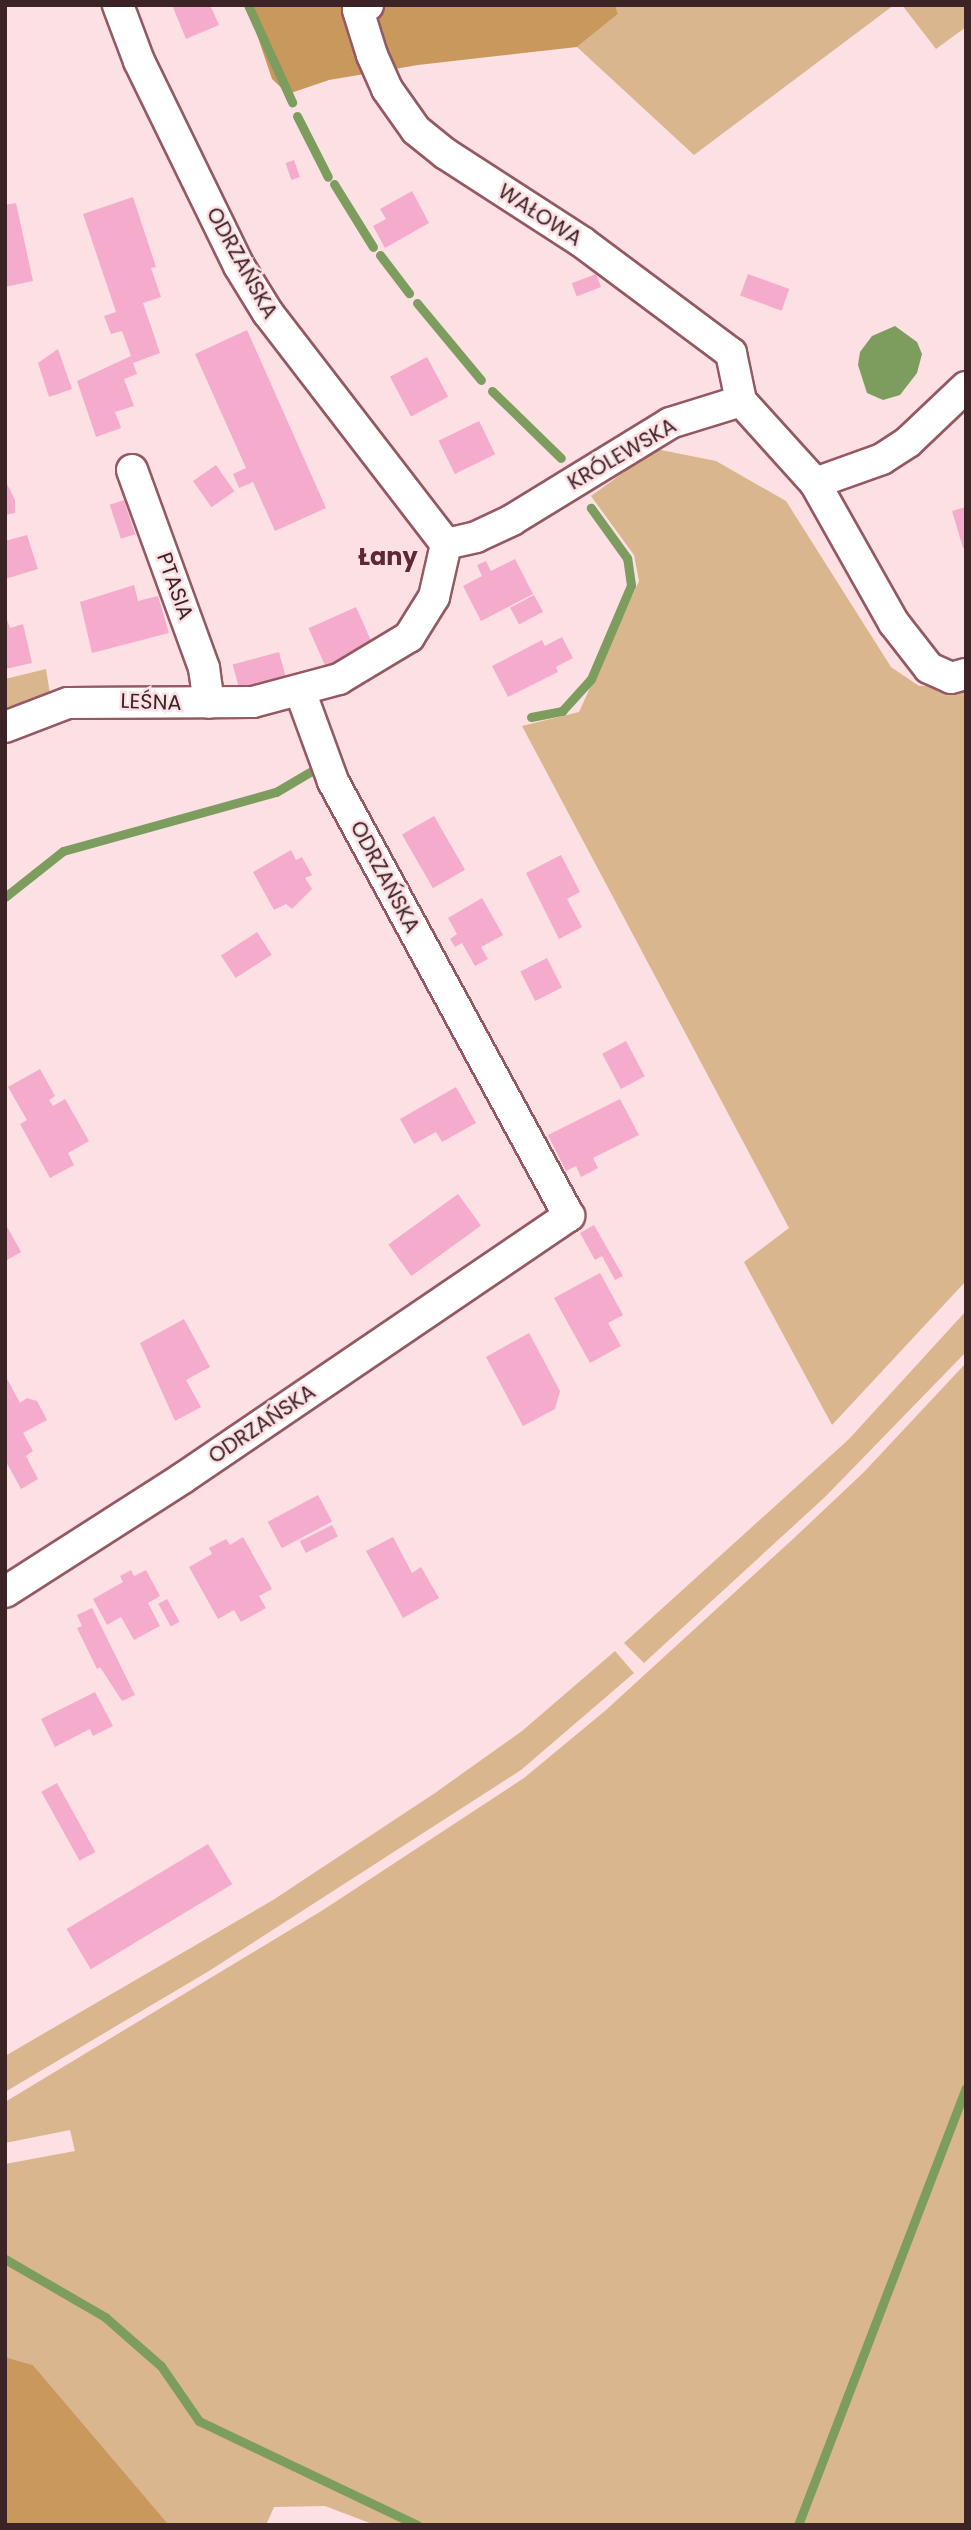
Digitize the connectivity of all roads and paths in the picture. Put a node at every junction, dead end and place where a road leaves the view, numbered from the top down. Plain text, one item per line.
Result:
1 (118, 5) edge
2 (363, 8) edge
3 (966, 387) edge
4 (741, 401) junction
5 (132, 470) dead end
6 (815, 483) junction
7 (446, 544) junction
8 (966, 674) edge
9 (300, 691) junction
10 (209, 703) junction
11 (5, 727) edge
12 (5, 1592) edge

1 - 7 street, ODRZAŃSKA
2 - 4 street, WAŁOWA
3 - 6 street
4 - 6 street
4 - 7 street, KRÓLEWSKA
5 - 10 street, PTASIA
6 - 8 street
7 - 9 street
9 - 10 street, LEŚNA
9 - 12 street, ODRZAŃSKA
10 - 11 street, LEŚNA

